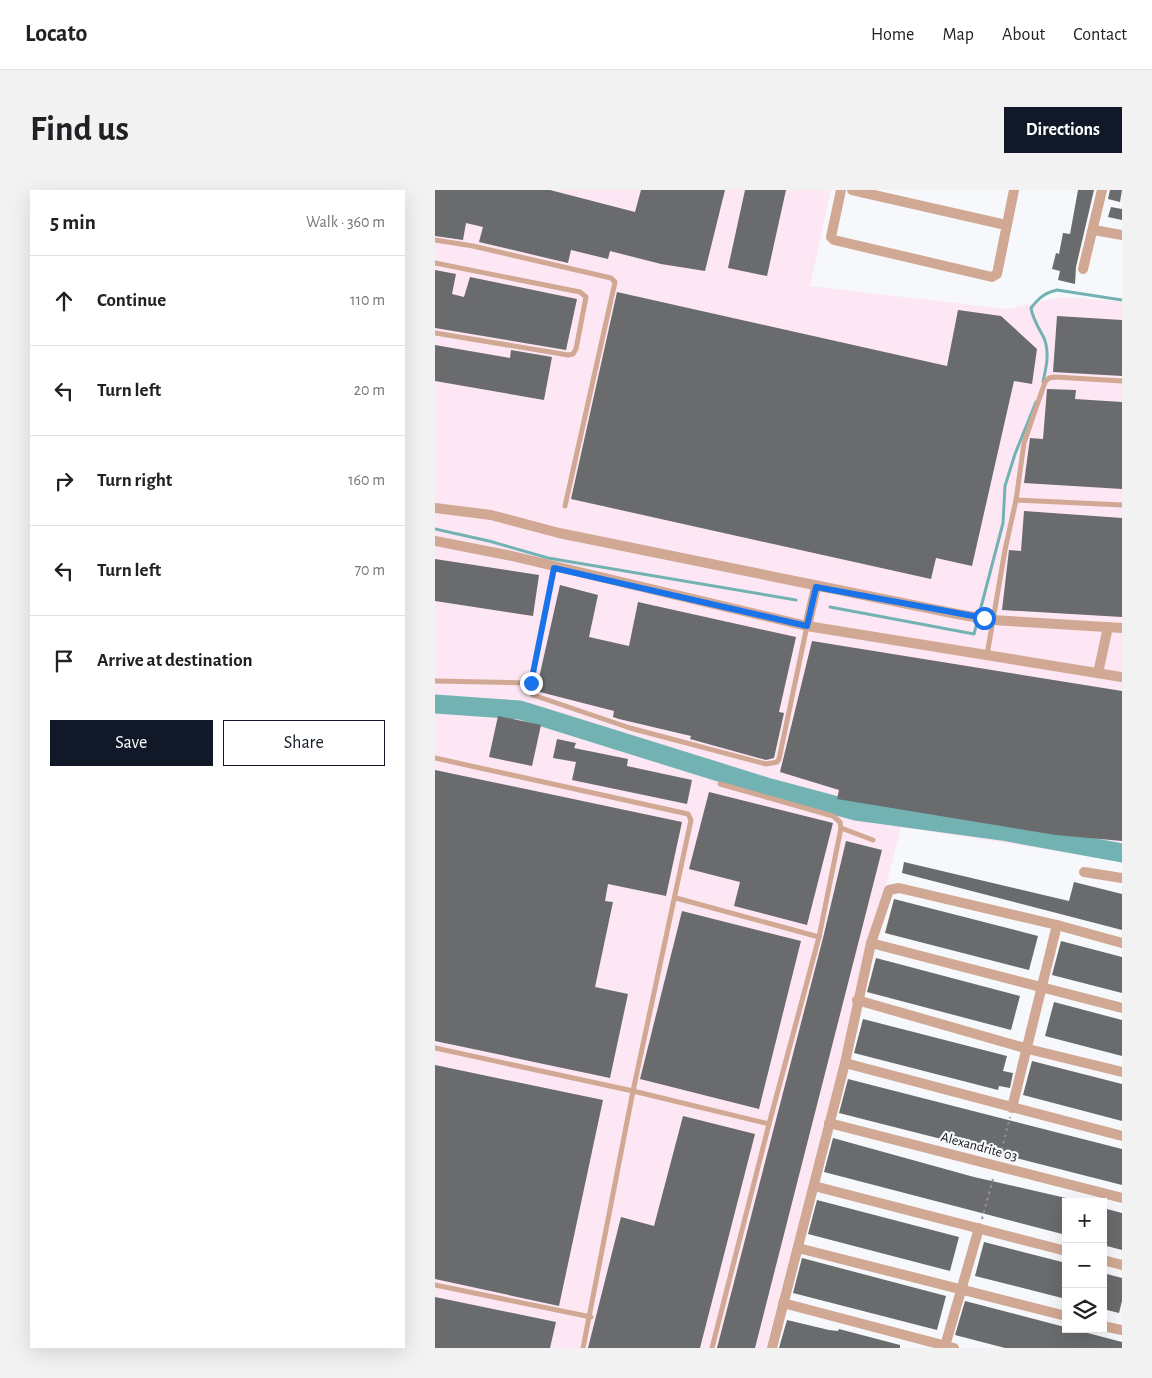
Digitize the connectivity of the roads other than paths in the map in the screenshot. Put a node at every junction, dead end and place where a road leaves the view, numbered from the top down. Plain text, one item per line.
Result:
1 (841, 190) edge
2 (852, 190) edge
3 (1014, 190) edge
4 (1102, 190) edge
5 (1006, 225) junction
6 (1094, 230) junction
7 (1122, 235) edge
8 (435, 240) edge
9 (435, 263) edge
10 (1083, 269) dead end
11 (435, 332) edge
12 (1122, 381) edge
13 (1017, 500) junction
14 (1122, 505) edge
15 (565, 506) dead end
16 (435, 508) edge
17 (435, 541) edge
18 (554, 568) junction
19 (815, 591) junction
20 (988, 619) junction
21 (808, 620) junction
22 (1107, 627) junction
23 (1122, 628) edge
24 (987, 655) junction
25 (1098, 673) junction
26 (1122, 677) edge
27 (435, 680) edge
28 (531, 683) junction
29 (435, 758) edge
30 (720, 784) dead end
31 (841, 828) junction
32 (873, 840) dead end
33 (1084, 872) dead end
34 (1122, 878) edge
35 (676, 898) junction
36 (1057, 925) junction
37 (819, 937) junction
38 (1122, 942) edge
39 (871, 943) junction
40 (1041, 987) junction
41 (857, 1000) junction
42 (1122, 1008) edge
43 (435, 1048) edge
44 (1028, 1049) junction
45 (845, 1063) junction
46 (1122, 1072) edge
47 (633, 1091) junction
48 (1012, 1108) junction
49 (829, 1123) junction
50 (769, 1124) junction
51 (1122, 1136) edge
52 (814, 1186) junction
53 (1122, 1198) edge
54 (979, 1228) junction
55 (798, 1248) junction
56 (1062, 1250) edge
57 (1107, 1261) edge
58 (1122, 1265) edge
59 (435, 1285) edge
60 (960, 1289) junction
61 (783, 1303) junction
62 (1062, 1315) edge
63 (591, 1317) junction
64 (1107, 1327) edge
65 (1122, 1330) edge
66 (949, 1347) edge
67 (583, 1348) edge
68 (712, 1348) edge
69 (772, 1348) edge

1 - 5 street
2 - 5 street
3 - 5 street
4 - 6 street
6 - 7 street
6 - 10 street
8 - 15 lane
9 - 11 lane
12 - 13 lane
13 - 14 lane
13 - 20 lane
16 - 19 street
17 - 18 street
18 - 21 street
18 - 28 lane
19 - 20 street
19 - 21 street
20 - 22 street
20 - 24 lane
21 - 24 street
21 - 28 lane
22 - 23 street
22 - 25 street
24 - 25 street
25 - 26 street
27 - 28 lane
29 - 35 lane
30 - 31 lane
31 - 32 lane
31 - 37 lane
33 - 34 street
35 - 37 lane
35 - 47 lane
36 - 38 street
36 - 39 street
36 - 40 street
37 - 50 lane
39 - 40 street
39 - 41 street
40 - 42 street
40 - 44 street
41 - 44 street
41 - 45 street
43 - 47 lane
44 - 46 street
44 - 48 street
45 - 48 street
45 - 49 street
47 - 50 lane
47 - 63 lane
48 - 51 street
49 - 52 street
49 - 53 street, Alexandrite 03
50 - 68 lane
52 - 54 street
52 - 55 street
54 - 56 street
54 - 60 street
55 - 60 street
55 - 61 street
57 - 58 street
59 - 63 lane
60 - 62 street
60 - 66 street
61 - 66 street
61 - 69 street
63 - 67 lane
64 - 65 street

